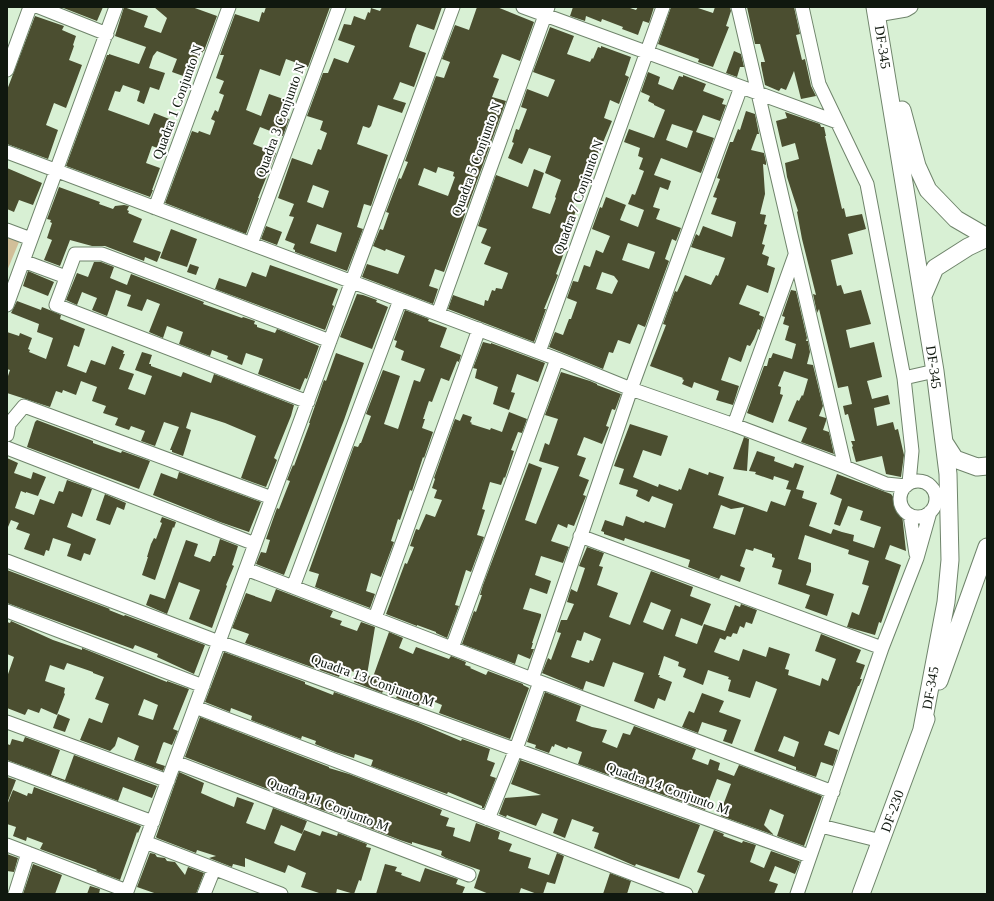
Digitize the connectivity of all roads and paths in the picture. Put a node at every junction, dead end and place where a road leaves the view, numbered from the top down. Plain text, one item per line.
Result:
1 (30, 7) edge
2 (39, 7) edge
3 (116, 7) edge
4 (229, 7) edge
5 (339, 7) edge
6 (453, 7) edge
7 (523, 7) edge
8 (663, 7) edge
9 (738, 7) edge
10 (802, 7) edge
11 (911, 7) edge
12 (547, 11) edge
13 (876, 11) edge
14 (107, 34) junction
15 (647, 52) junction
16 (7, 70) edge
17 (741, 86) junction
18 (758, 93) junction
19 (837, 122) junction
20 (7, 152) edge
21 (56, 171) junction
22 (155, 208) junction
23 (7, 230) edge
24 (987, 238) edge
25 (31, 239) junction
26 (252, 244) junction
27 (795, 255) junction
28 (23, 261) junction
29 (66, 277) junction
30 (352, 282) junction
31 (923, 296) junction
32 (8, 299) edge
33 (400, 300) junction
34 (438, 314) junction
35 (479, 329) junction
36 (330, 341) junction
37 (539, 352) junction
38 (557, 359) junction
39 (935, 371) junction
40 (904, 378) junction
41 (631, 389) junction
42 (308, 402) junction
43 (734, 425) junction
44 (8, 427) edge
45 (943, 440) junction
46 (7, 448) edge
47 (912, 451) junction
48 (987, 466) edge
49 (845, 467) junction
50 (926, 482) junction
51 (905, 489) junction
52 (272, 498) junction
53 (930, 512) junction
54 (910, 515) junction
55 (580, 536) junction
56 (255, 544) junction
57 (987, 547) edge
58 (917, 558) junction
59 (7, 561) edge
60 (246, 569) junction
61 (293, 587) junction
62 (7, 611) edge
63 (375, 618) junction
64 (220, 642) junction
65 (452, 648) junction
66 (882, 648) junction
67 (536, 680) junction
68 (203, 686) junction
69 (195, 707) junction
70 (7, 722) edge
71 (922, 728) junction
72 (516, 749) junction
73 (175, 762) junction
74 (7, 768) edge
75 (168, 781) junction
76 (833, 792) junction
77 (488, 818) junction
78 (153, 822) junction
79 (820, 826) junction
80 (881, 841) junction
81 (145, 842) junction
82 (7, 845) edge
83 (28, 853) junction
84 (809, 856) junction
85 (214, 869) junction
86 (469, 875) dead end
87 (127, 893) edge
88 (15, 894) edge
89 (204, 894) edge
90 (281, 894) edge
91 (686, 894) edge
92 (797, 894) edge
93 (861, 894) edge

1 - 16 street
2 - 14 street
3 - 14 street
4 - 22 street, Quadra 1 Conjunto N
5 - 26 street, Quadra 3 Conjunto N
6 - 30 street
7 - 12 street
8 - 15 street, Quadra 7 Conjunto N
9 - 18 street
10 - 19 street
11 - 13 street
12 - 15 street
12 - 34 street, Quadra 5 Conjunto N
13 - 24 main road, DF-345
13 - 31 main road, DF-345 / DF-345
14 - 21 street
15 - 17 street
15 - 37 street, Quadra 7 Conjunto N
17 - 18 street
17 - 41 street
18 - 19 street
18 - 27 street
19 - 40 street
20 - 21 street
21 - 22 street
21 - 25 street
22 - 26 street
23 - 25 street
24 - 31 main road
25 - 28 street
26 - 30 street
27 - 43 street
27 - 49 street
28 - 29 street
28 - 32 street
29 - 36 street
29 - 42 street
30 - 33 street
30 - 36 street
31 - 39 main road, DF-345
33 - 34 street
33 - 61 street
34 - 35 street
35 - 37 street
35 - 63 street
36 - 42 street
37 - 38 street
38 - 41 street
38 - 65 street
39 - 40 street
39 - 45 main road, DF-345
40 - 47 street
41 - 43 street
41 - 55 street
42 - 52 street
43 - 49 street
44 - 52 street
45 - 48 main road
45 - 71 main road, DF-345 / DF-345
46 - 56 street
47 - 50 street
47 - 51 street
49 - 51 street
50 - 51 street
50 - 53 street
51 - 54 street
52 - 56 street
53 - 54 street
53 - 58 street
54 - 58 street
55 - 66 street
55 - 67 street
56 - 60 street
57 - 71 main road, DF-230
58 - 66 street
59 - 64 street, Quadra 13 Conjunto M
60 - 61 street
60 - 64 street
61 - 63 street
62 - 68 street
63 - 65 street
64 - 68 street
64 - 72 street, Quadra 13 Conjunto M
65 - 67 street
66 - 76 street
67 - 72 street
67 - 76 street
68 - 69 street
69 - 73 street
69 - 77 street
70 - 75 street
71 - 80 main road, DF-230 / DF-230
72 - 77 street
72 - 84 street, Quadra 14 Conjunto M
73 - 75 street
73 - 86 street, Quadra 11 Conjunto M
74 - 78 street
75 - 78 street
76 - 79 street
77 - 91 street
78 - 81 street
79 - 80 street
79 - 84 street
80 - 93 main road, DF-230 / DF-230
81 - 85 street
81 - 87 street
82 - 83 street
83 - 87 street
83 - 88 street
84 - 92 street
85 - 89 street
85 - 90 street

